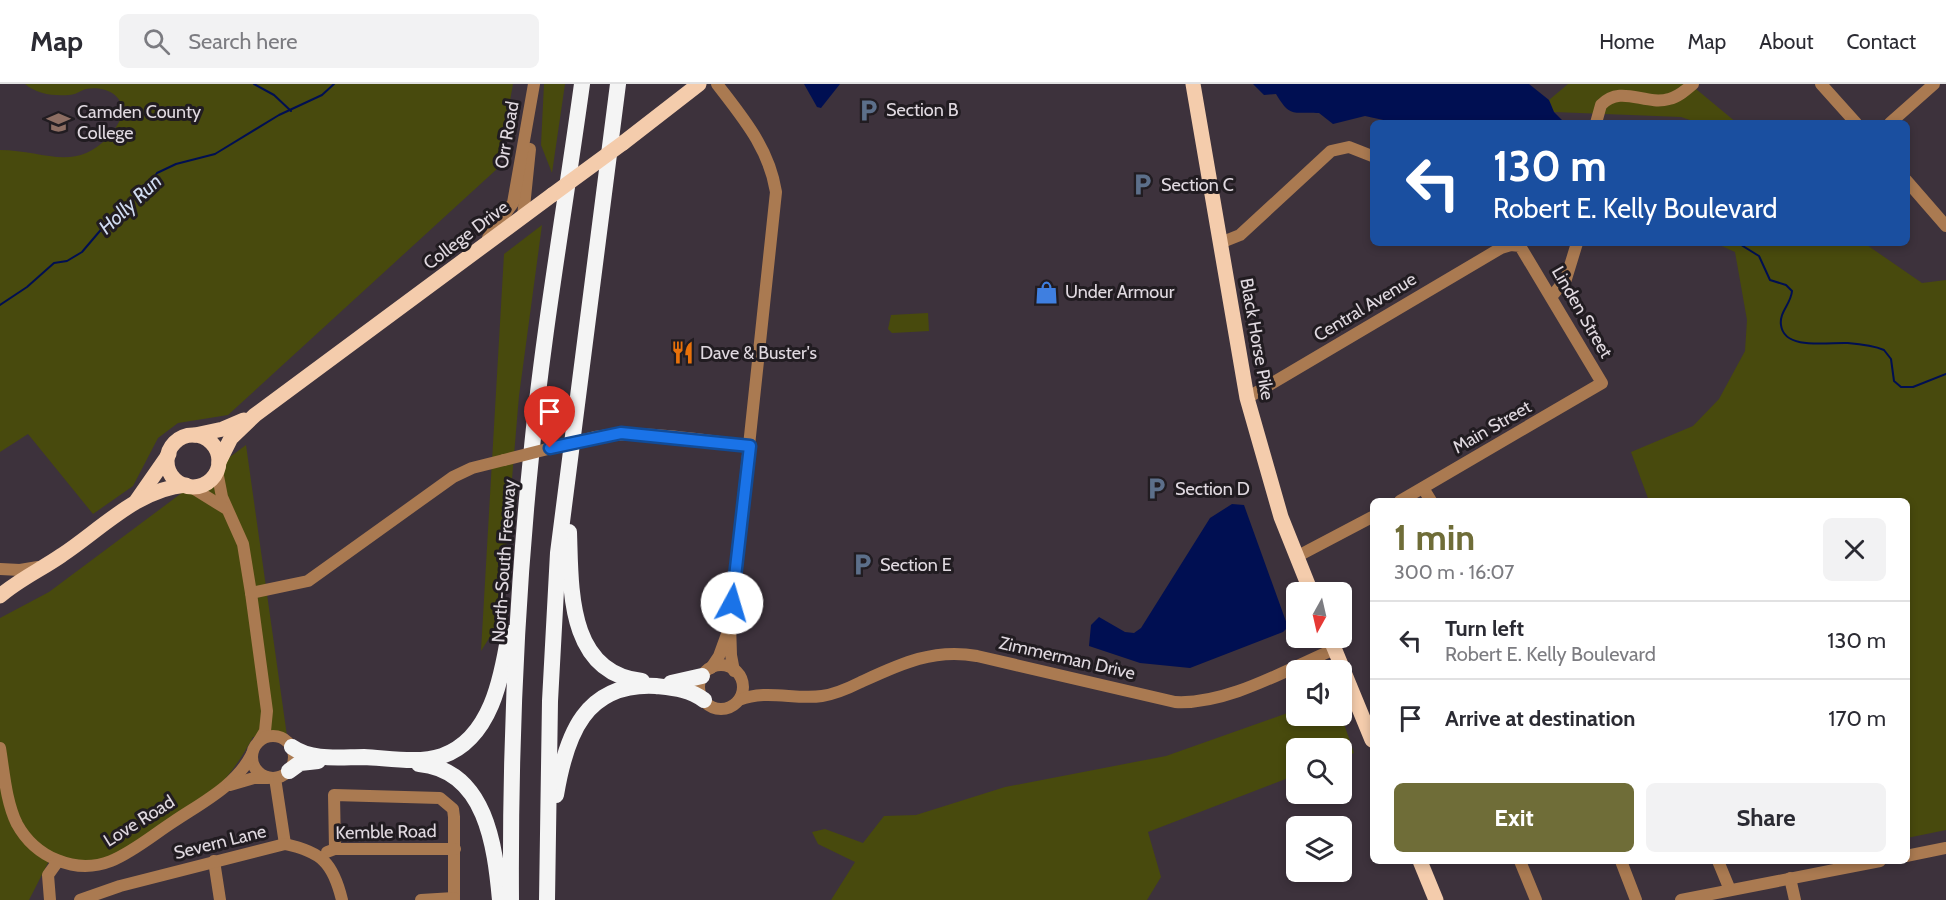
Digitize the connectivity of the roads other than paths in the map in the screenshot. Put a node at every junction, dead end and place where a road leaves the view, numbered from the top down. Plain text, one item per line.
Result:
1 (534, 84) edge
2 (582, 84) edge
3 (618, 84) edge
4 (699, 84) edge
5 (717, 84) edge
6 (1194, 84) edge
7 (1693, 84) edge
8 (1821, 84) edge
9 (1934, 84) edge
10 (1597, 120) edge
11 (1853, 120) edge
12 (1893, 120) edge
13 (1370, 155) edge
14 (1910, 185) edge
15 (524, 217) junction
16 (1946, 226) edge
17 (1220, 243) junction
18 (1496, 246) edge
19 (1517, 246) edge
20 (1576, 246) edge
21 (478, 251) junction
22 (1552, 296) junction
23 (1602, 383) joint
24 (1247, 398) junction
25 (255, 415) junction
26 (191, 435) junction
27 (750, 446) junction
28 (169, 454) junction
29 (218, 466) junction
30 (568, 482) junction
31 (188, 486) junction
32 (1423, 488) junction
33 (1405, 498) edge
34 (1429, 498) edge
35 (135, 503) junction
36 (227, 509) junction
37 (1370, 517) edge
38 (522, 552) junction
39 (1296, 557) junction
40 (50, 563) junction
41 (0, 569) edge
42 (0, 581) edge
43 (1307, 582) edge
44 (251, 592) junction
45 (0, 596) edge
46 (730, 624) junction
47 (1322, 648) edge
48 (1334, 648) edge
49 (706, 672) junction
50 (738, 676) junction
51 (789, 696) junction
52 (704, 700) junction
53 (739, 700) junction
54 (267, 711) junction
55 (1370, 735) edge
56 (259, 741) junction
57 (288, 743) junction
58 (0, 748) edge
59 (252, 754) junction
60 (278, 776) junction
61 (223, 788) junction
62 (285, 844) junction
63 (1946, 848) edge
64 (335, 849) junction
65 (454, 849) junction
66 (1910, 855) edge
67 (322, 858) junction
68 (58, 861) junction
69 (214, 861) junction
70 (1421, 864) edge
71 (1521, 864) edge
72 (1621, 864) edge
73 (1719, 864) edge
74 (1864, 864) edge
75 (1790, 878) junction
76 (547, 883) junction
77 (1730, 890) junction
78 (1747, 894) edge
79 (454, 899) edge
80 (50, 900) edge
81 (80, 900) edge
82 (220, 900) edge
83 (342, 900) edge
84 (422, 900) edge
85 (500, 900) edge
86 (511, 900) edge
87 (547, 900) edge
88 (1436, 900) edge
89 (1536, 900) edge
90 (1636, 900) edge
91 (1681, 900) edge
92 (1795, 900) edge

1 - 15 street, Orr Road
1 - 21 street, Orr Road
2 - 38 highway, North-South Freeway
3 - 30 highway
4 - 15 main road, College Drive, bridge
5 - 27 street
6 - 17 main road, Black Horse Pike
7 - 10 street
8 - 11 street
9 - 12 street
13 - 17 street
14 - 16 street
15 - 21 main road, College Drive
17 - 24 main road, Black Horse Pike
18 - 24 street, Central Avenue
19 - 22 street, Linden Street
20 - 22 street
21 - 25 main road, College Drive
22 - 23 street, Linden Street
23 - 32 street, Main Street
24 - 39 main road, Black Horse Pike
25 - 26 main road, College Drive
25 - 29 main road, College Drive
26 - 28 main road
26 - 29 main road
27 - 44 street, bridge
27 - 46 street
28 - 31 main road
28 - 35 main road
29 - 31 main road
29 - 36 street
30 - 49 highway
30 - 76 highway
31 - 35 main road
31 - 36 street
32 - 33 street, Main Street
32 - 34 street
35 - 40 main road
36 - 44 street
37 - 39 street
38 - 57 highway
38 - 86 highway, North-South Freeway
39 - 43 main road, Black Horse Pike
40 - 41 street
40 - 42 main road
40 - 45 main road
44 - 54 street
46 - 49 street
46 - 50 street
47 - 51 street, Zimmerman Drive
48 - 55 main road
49 - 50 street
49 - 52 street
50 - 51 street, Zimmerman Drive
50 - 53 street
51 - 53 street, Zimmerman Drive
52 - 53 street
52 - 76 highway
54 - 56 street
54 - 57 street
56 - 57 street
56 - 59 street
57 - 60 street
58 - 68 street, Love Road
59 - 60 street
59 - 61 street, Love Road
60 - 61 street, Love Road
60 - 62 street
60 - 85 highway
61 - 68 street, Love Road
62 - 67 street, Severn Lane
62 - 69 street, Severn Lane
63 - 66 street
64 - 65 street, Kemble Road
64 - 65 street
64 - 67 street, Kemble Road
65 - 79 street
67 - 83 street
68 - 80 street
69 - 81 street, Severn Lane
69 - 82 street
70 - 88 main road
71 - 89 street
72 - 90 street
73 - 77 street
74 - 75 street
75 - 78 street
75 - 92 street
76 - 87 highway
77 - 78 street
77 - 91 street
79 - 84 street

